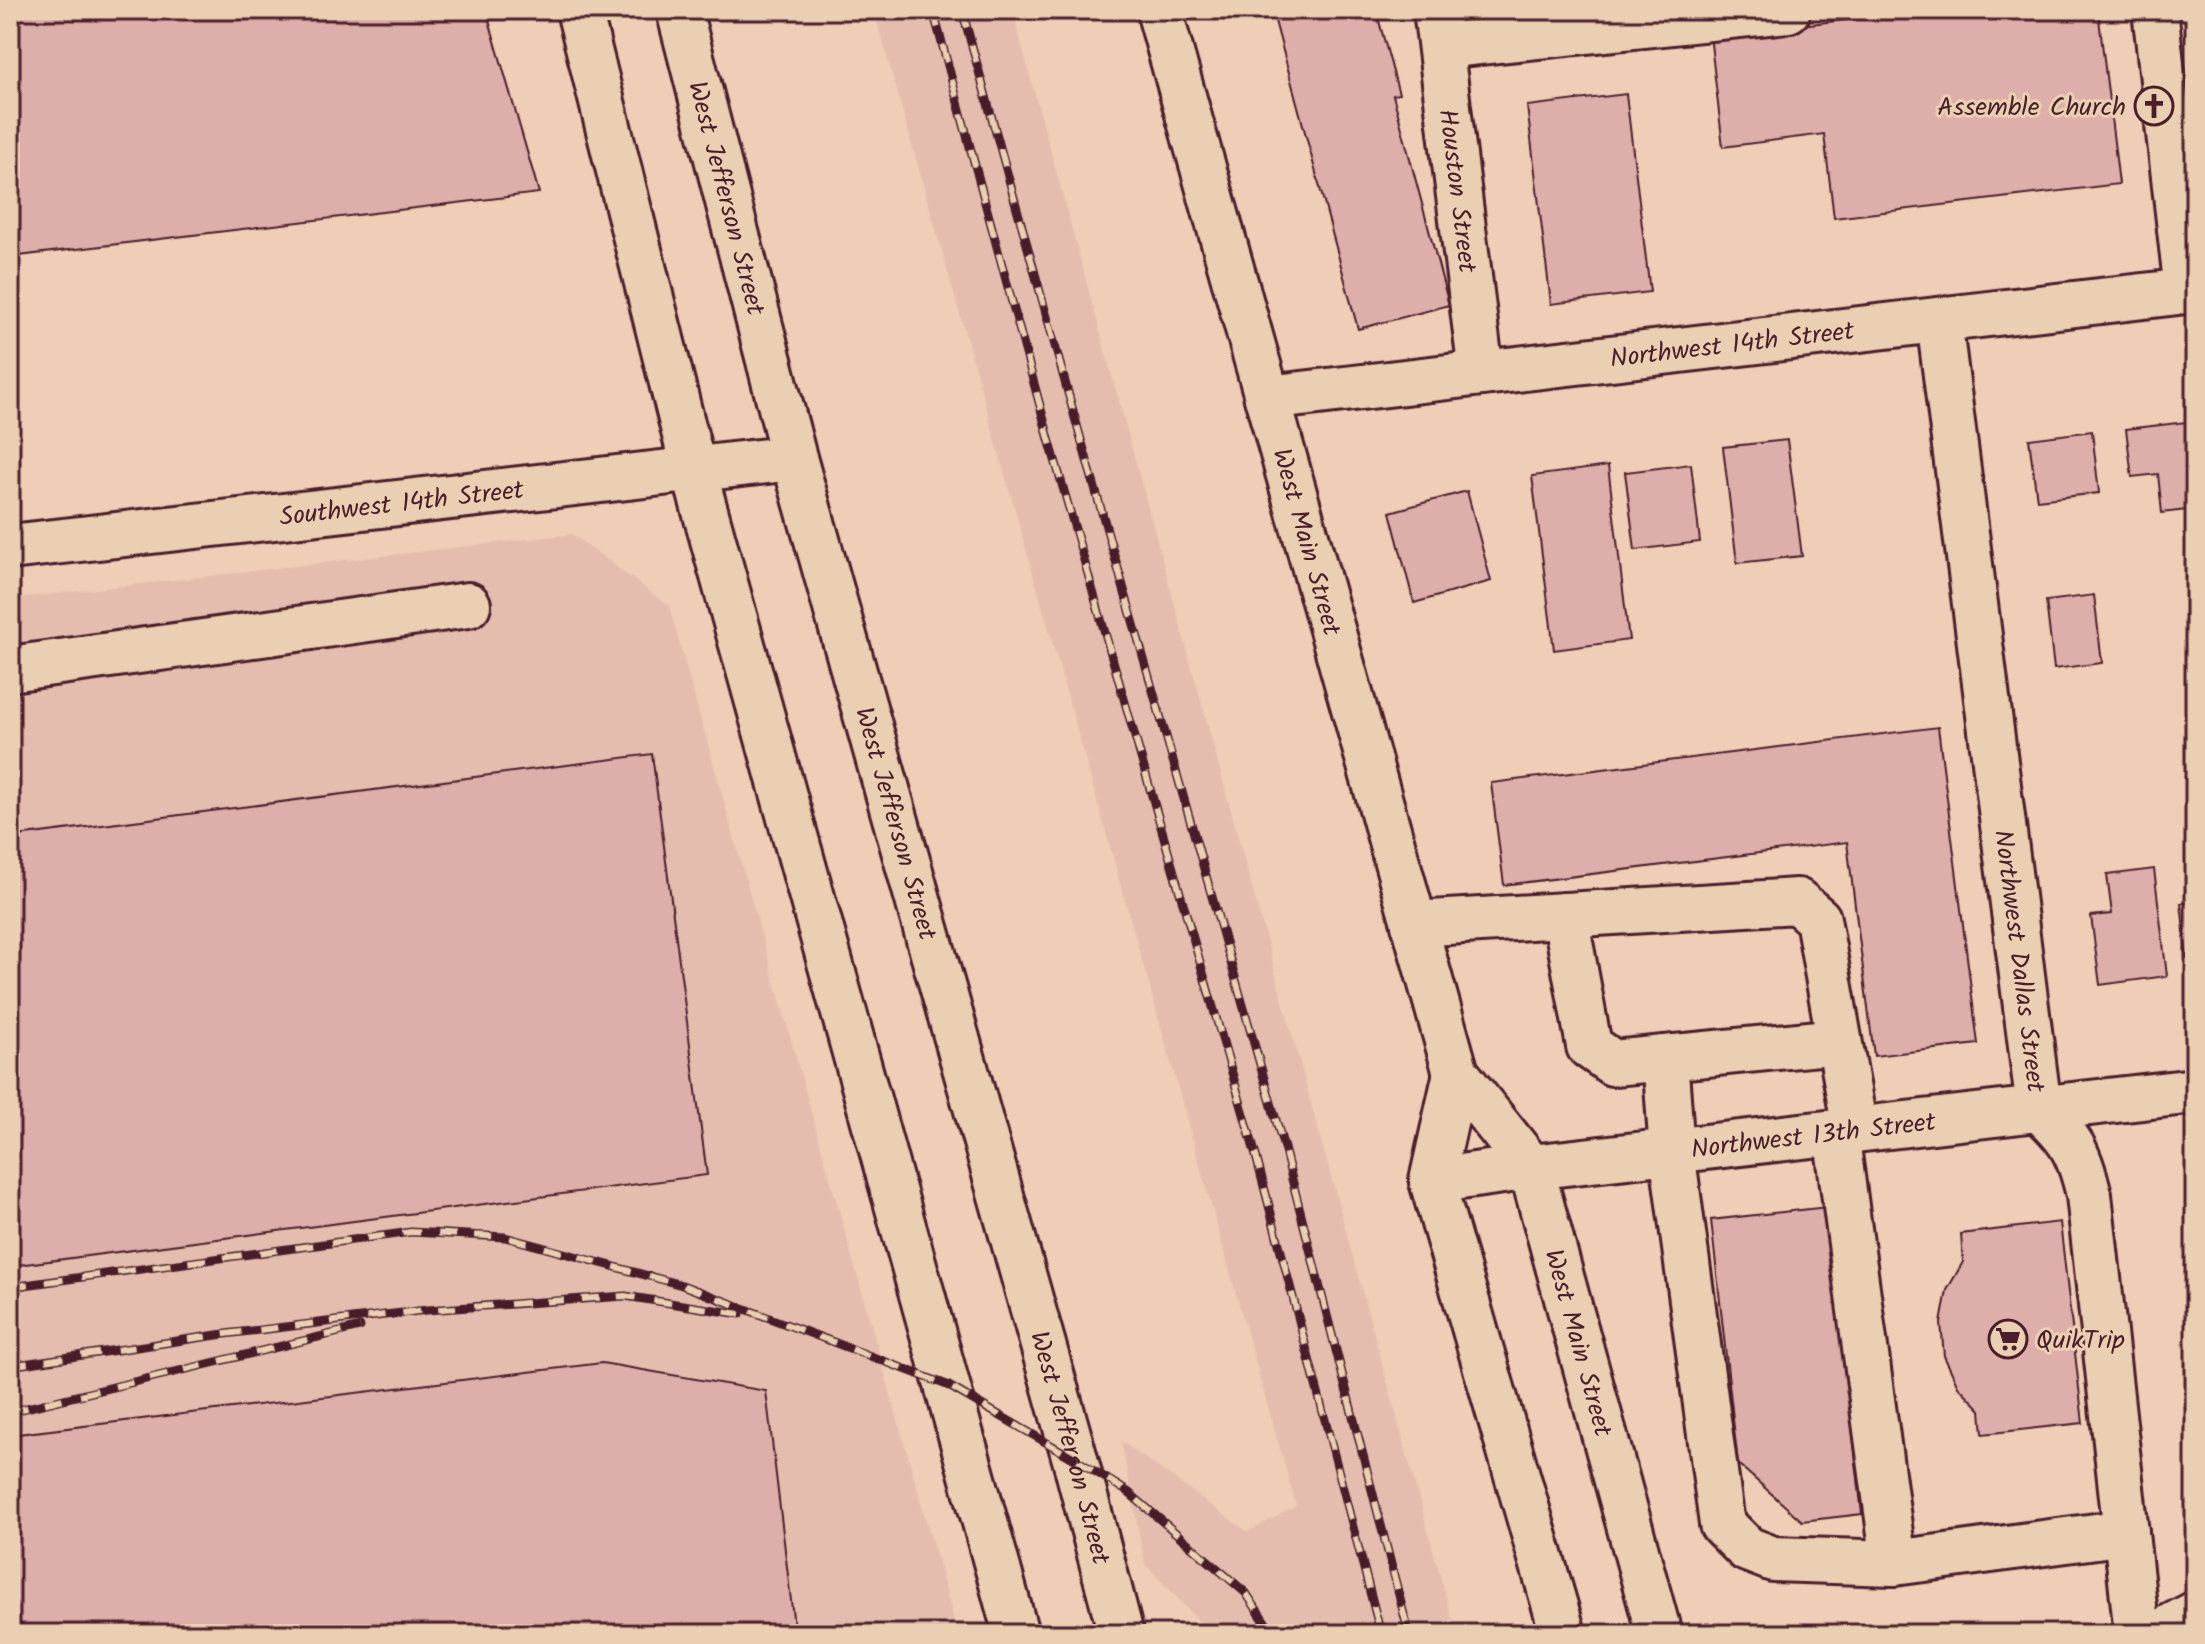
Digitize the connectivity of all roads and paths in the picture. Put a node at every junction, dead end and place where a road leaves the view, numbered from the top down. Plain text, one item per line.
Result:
1 (579, 10) edge
2 (679, 10) edge
3 (1159, 10) edge
4 (1788, 10) edge
5 (2155, 10) edge
6 (1438, 28) edge
7 (2191, 290) edge
8 (1939, 320) junction
9 (1481, 373) junction
10 (1267, 398) junction
11 (794, 458) junction
12 (694, 471) junction
13 (10, 547) edge
14 (468, 605) dead end
15 (10, 669) edge
16 (1565, 915) junction
17 (1414, 924) junction
18 (1839, 1041) junction
19 (1665, 1058) junction
20 (1456, 1073) junction
21 (2195, 1091) edge
22 (2039, 1109) junction
23 (1846, 1131) junction
24 (1672, 1151) junction
25 (1531, 1167) junction
26 (1432, 1181) junction
27 (2126, 1532) junction
28 (1894, 1563) junction
29 (2195, 1614) edge
30 (1662, 1629) edge
31 (1016, 1634) edge
32 (1121, 1634) edge
33 (1563, 1634) edge
34 (2137, 1634) edge
35 (2157, 1634) edge

1 - 12 main road
2 - 11 main road, West Jefferson Street
3 - 10 main road, West Main Street
4 - 6 main road
5 - 7 main road
6 - 9 main road, Houston Street
7 - 8 main road, Northwest 14th Street
8 - 9 main road, Northwest 14th Street
8 - 22 main road, Northwest Dallas Street
9 - 10 main road, Northwest 14th Street
10 - 17 main road, West Main Street
11 - 12 main road, Southwest 14th Street
11 - 32 main road, West Jefferson Street
12 - 13 main road, Southwest 14th Street
12 - 31 main road
14 - 15 main road
16 - 17 main road
16 - 18 main road
16 - 19 main road
17 - 20 main road, West Main Street
18 - 19 main road
18 - 23 main road
19 - 24 main road
20 - 25 main road, West Main Street
20 - 26 main road, West Main Street
21 - 22 main road, Northwest 13th Street
22 - 23 main road, Northwest 13th Street
22 - 27 main road, Northwest Dallas Street
23 - 24 main road, Northwest 13th Street
23 - 28 main road
24 - 25 main road, Northwest 13th Street
24 - 28 main road
25 - 26 main road, Northwest 13th Street
25 - 30 main road, West Main Street
26 - 33 main road, West Main Street
27 - 28 main road
27 - 34 main road, Northwest Dallas Street
29 - 35 main road

